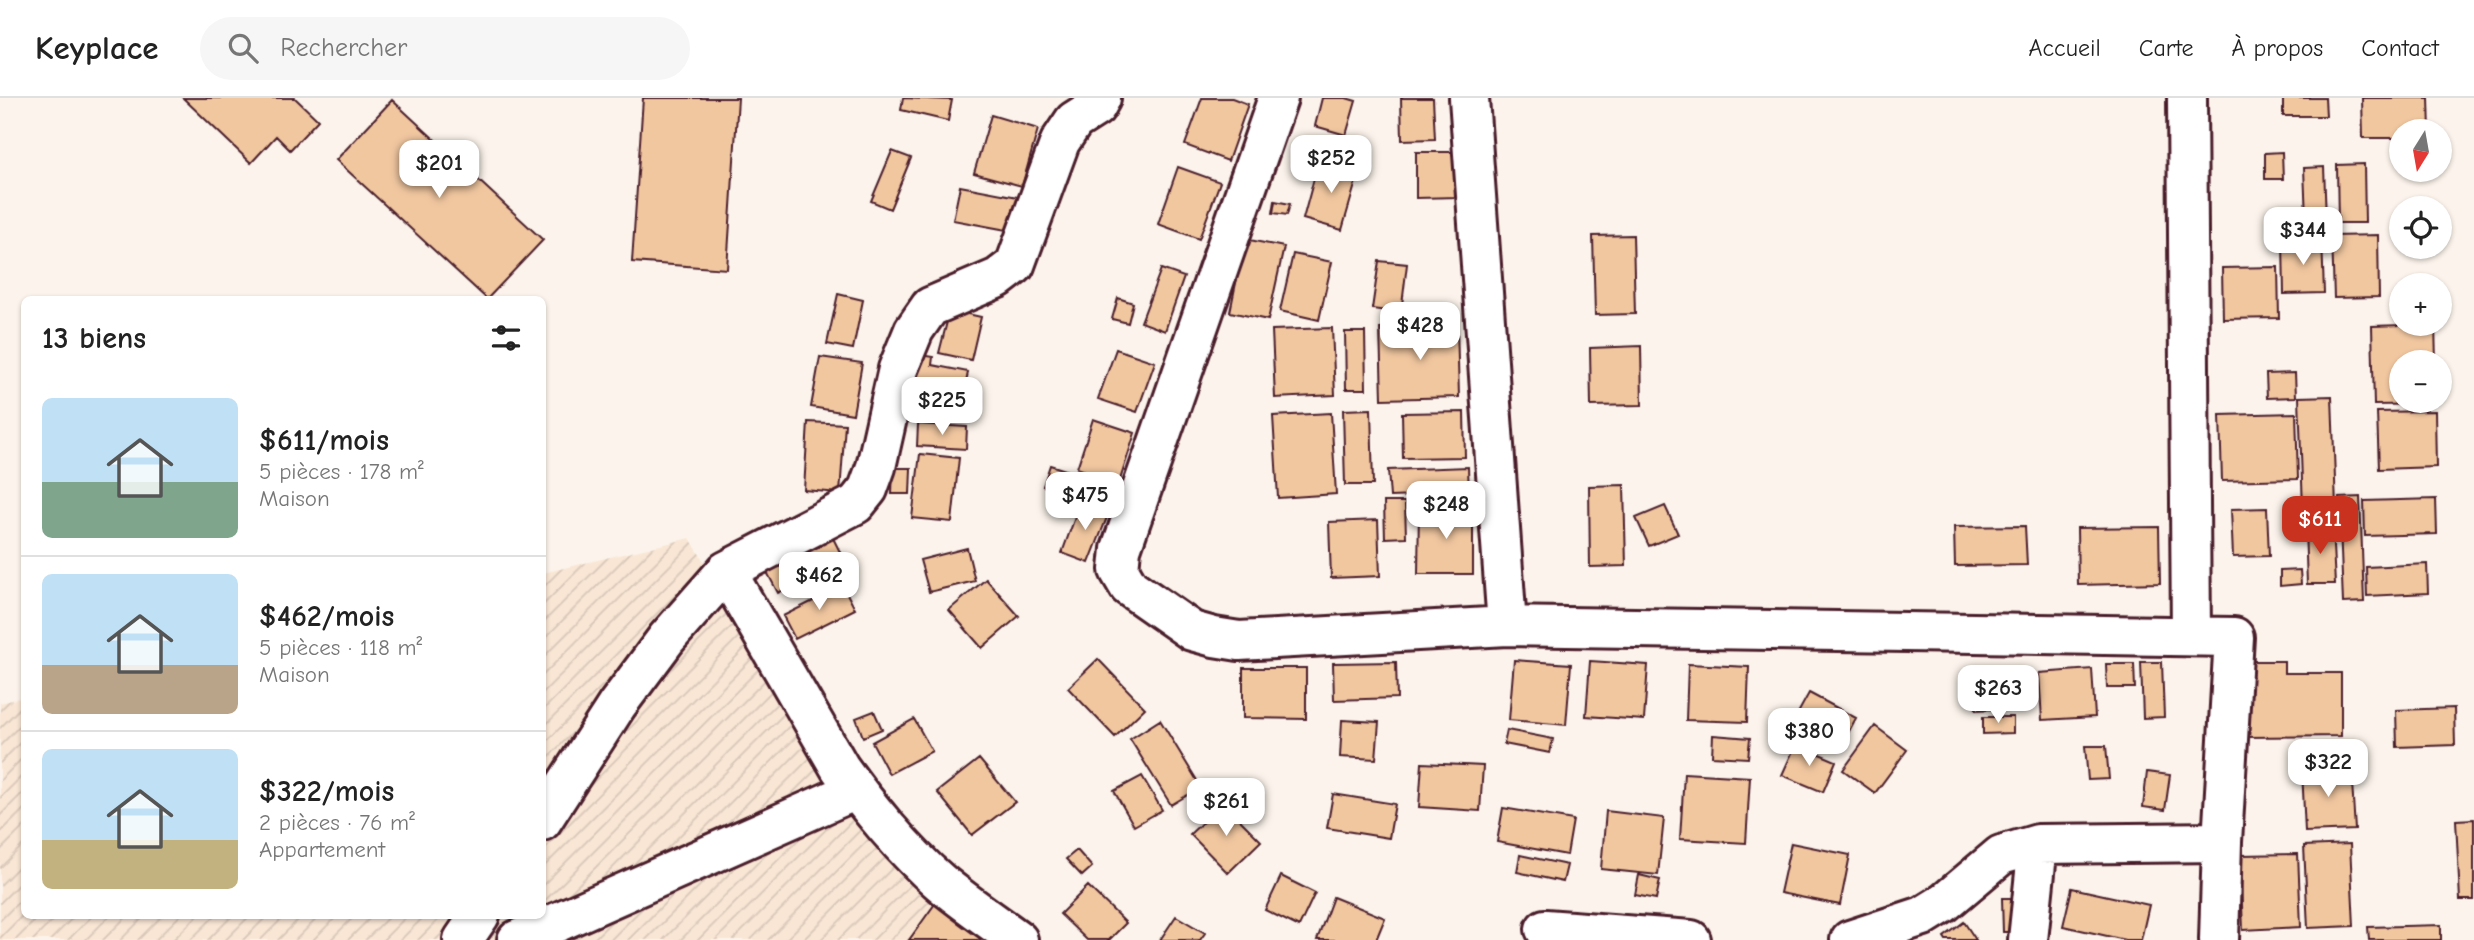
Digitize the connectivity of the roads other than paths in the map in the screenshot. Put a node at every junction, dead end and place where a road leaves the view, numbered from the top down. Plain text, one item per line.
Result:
1 (1101, 98) edge
2 (1278, 98) edge
3 (1469, 98) edge
4 (2187, 98) edge
5 (726, 571) junction
6 (1507, 626) junction
7 (2191, 636) junction
8 (856, 790) junction
9 (546, 815) edge
10 (2222, 842) junction
11 (2038, 844) junction
12 (477, 919) edge
13 (1545, 929) dead end
14 (463, 940) edge
15 (517, 940) edge
16 (1018, 940) edge
17 (1691, 940) edge
18 (1850, 940) edge
19 (2028, 940) edge
20 (2220, 940) edge

1 - 5 street
2 - 6 street
3 - 6 street
4 - 7 street
5 - 8 street
5 - 9 street
6 - 7 street
7 - 10 street
8 - 15 street
8 - 16 street
10 - 11 street
10 - 20 street
11 - 18 street
11 - 19 street
12 - 14 street
13 - 17 street

